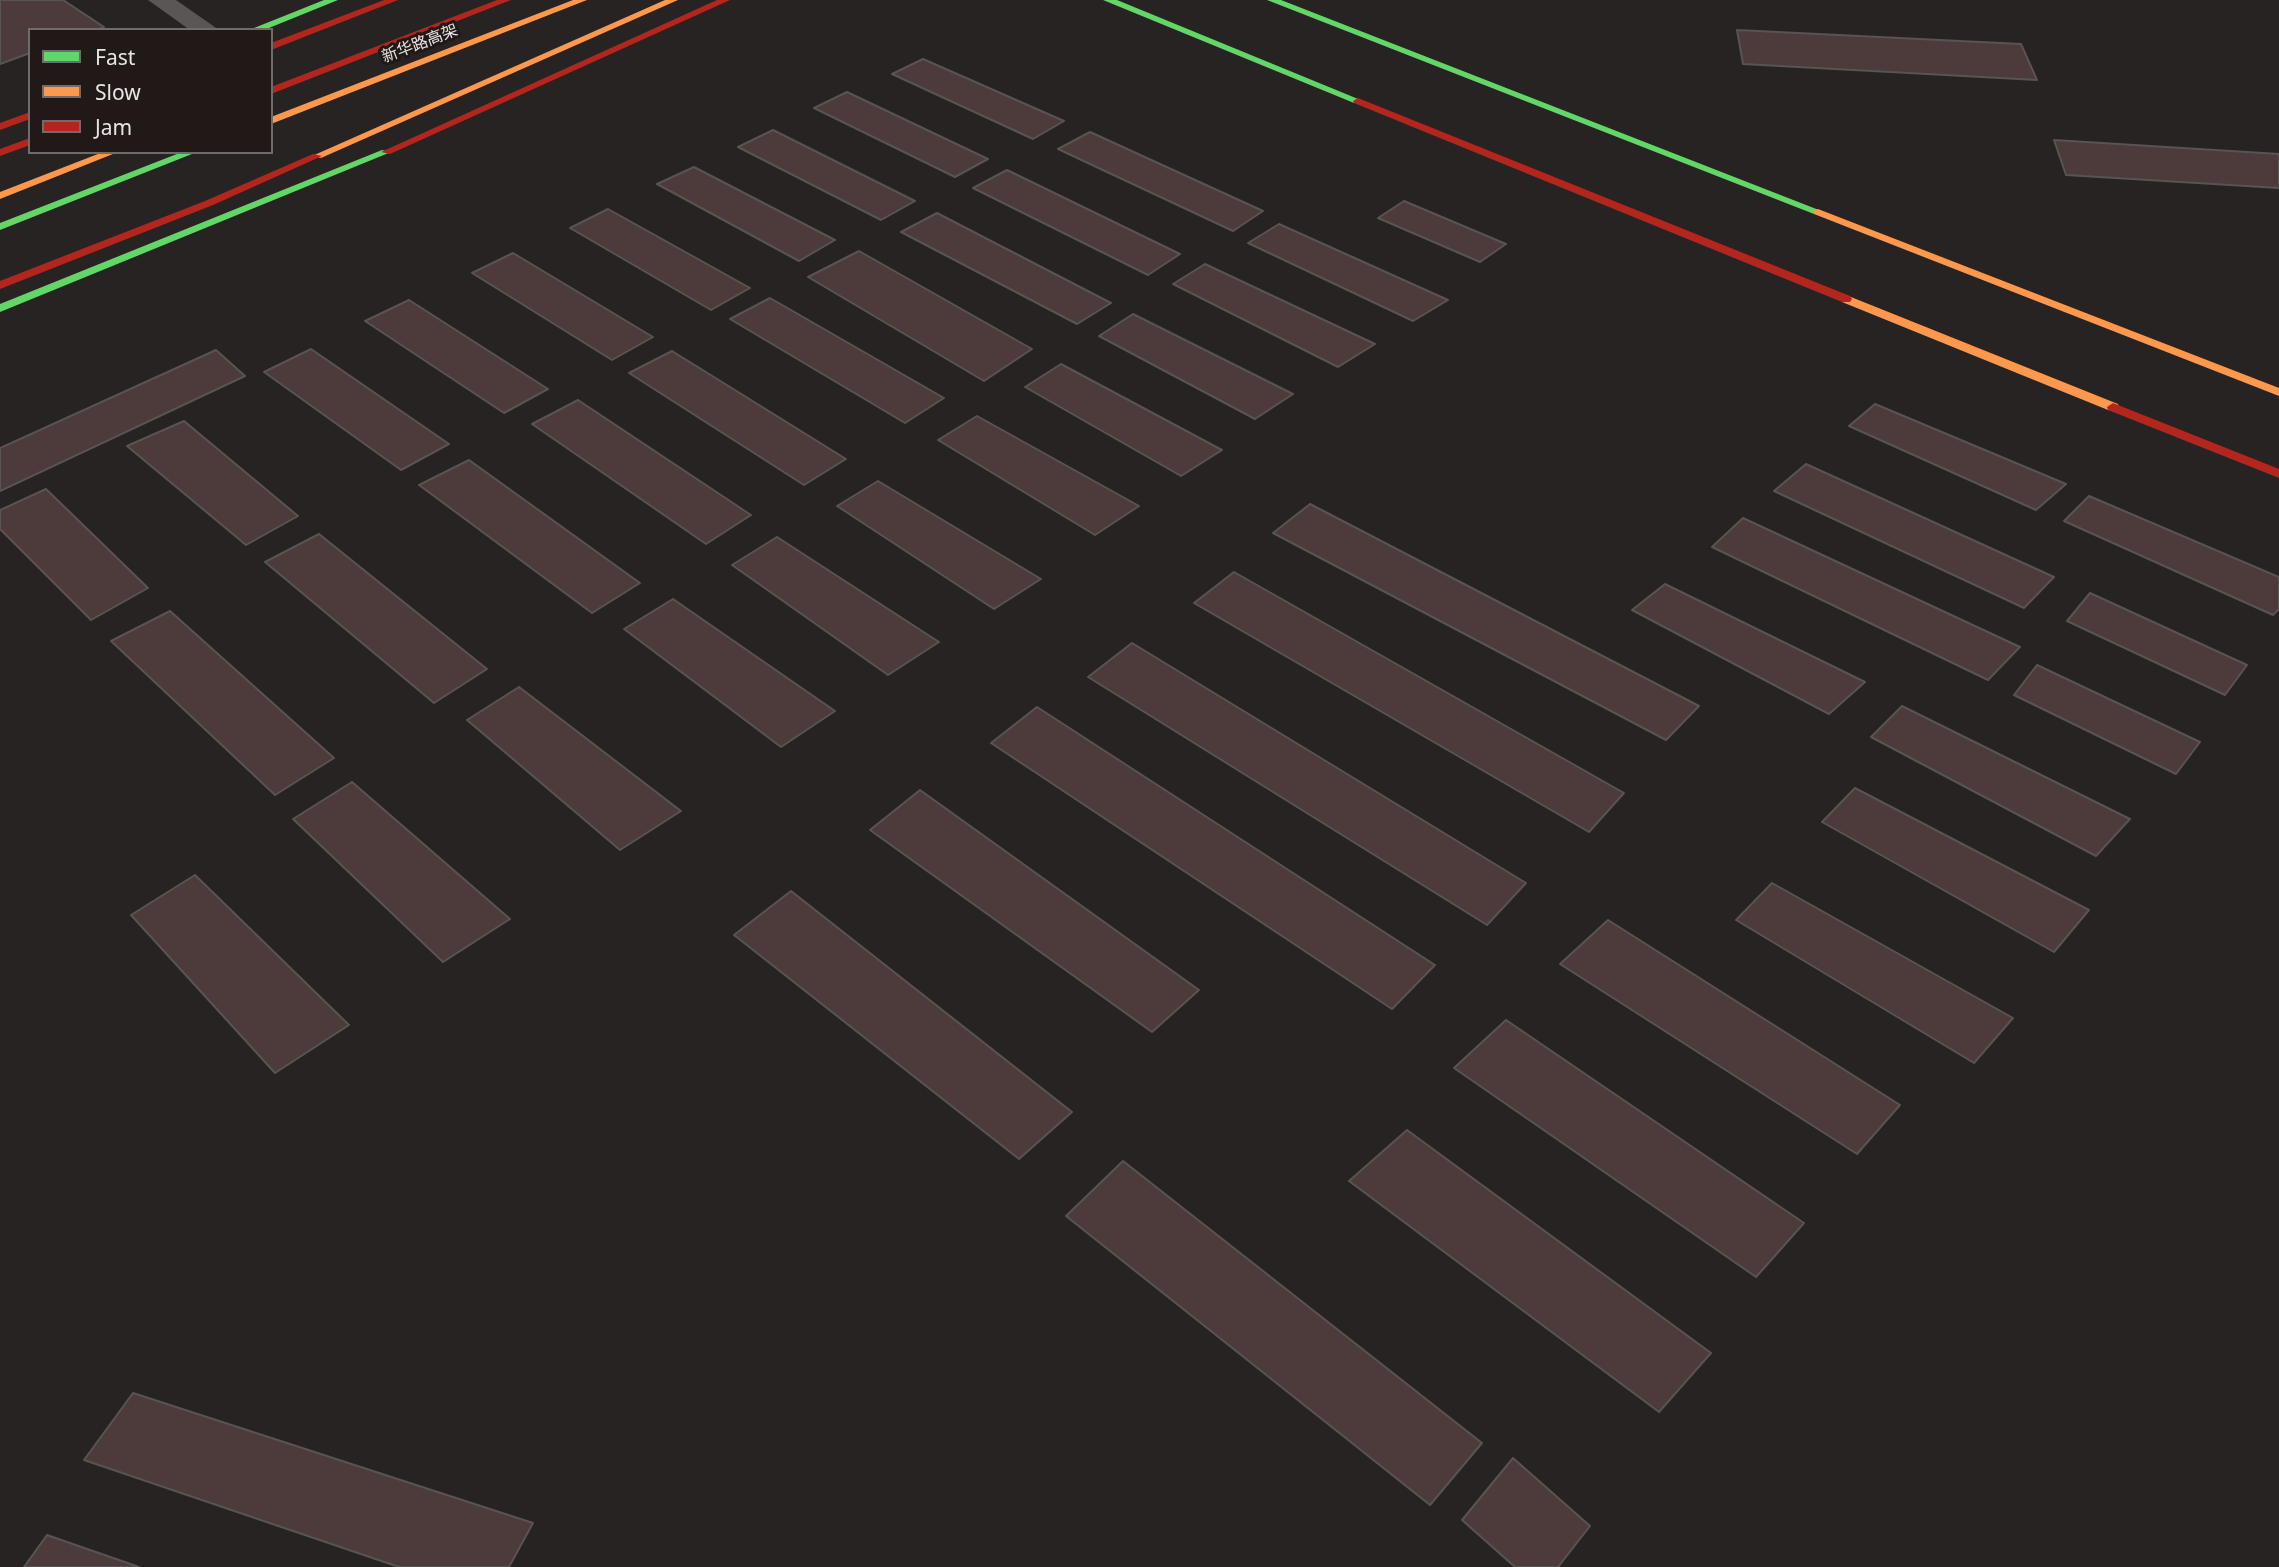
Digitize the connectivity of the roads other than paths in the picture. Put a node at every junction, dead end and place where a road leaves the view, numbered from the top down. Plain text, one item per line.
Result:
1 (160, 0) edge
2 (333, 0) edge
3 (393, 0) edge
4 (506, 0) edge
5 (582, 0) edge
6 (673, 0) edge
7 (725, 0) edge
8 (1108, 0) edge
9 (1272, 0) edge
10 (204, 28) edge
11 (259, 28) edge
12 (273, 46) edge
13 (273, 90) edge
14 (28, 117) edge
15 (273, 120) edge
16 (0, 127) edge
17 (28, 142) edge
18 (0, 153) edge
19 (108, 154) edge
20 (187, 154) edge
21 (0, 196) edge
22 (0, 227) edge
23 (0, 285) edge
24 (0, 309) edge
25 (2279, 392) edge
26 (2279, 474) edge

1 - 10 street
2 - 11 main road
3 - 12 main road
4 - 13 main road, 新华路高架
5 - 15 main road, 新华路高架
6 - 23 main road
7 - 24 main road
8 - 26 main road
9 - 25 main road
14 - 16 main road
17 - 18 main road
19 - 21 main road
20 - 22 main road

